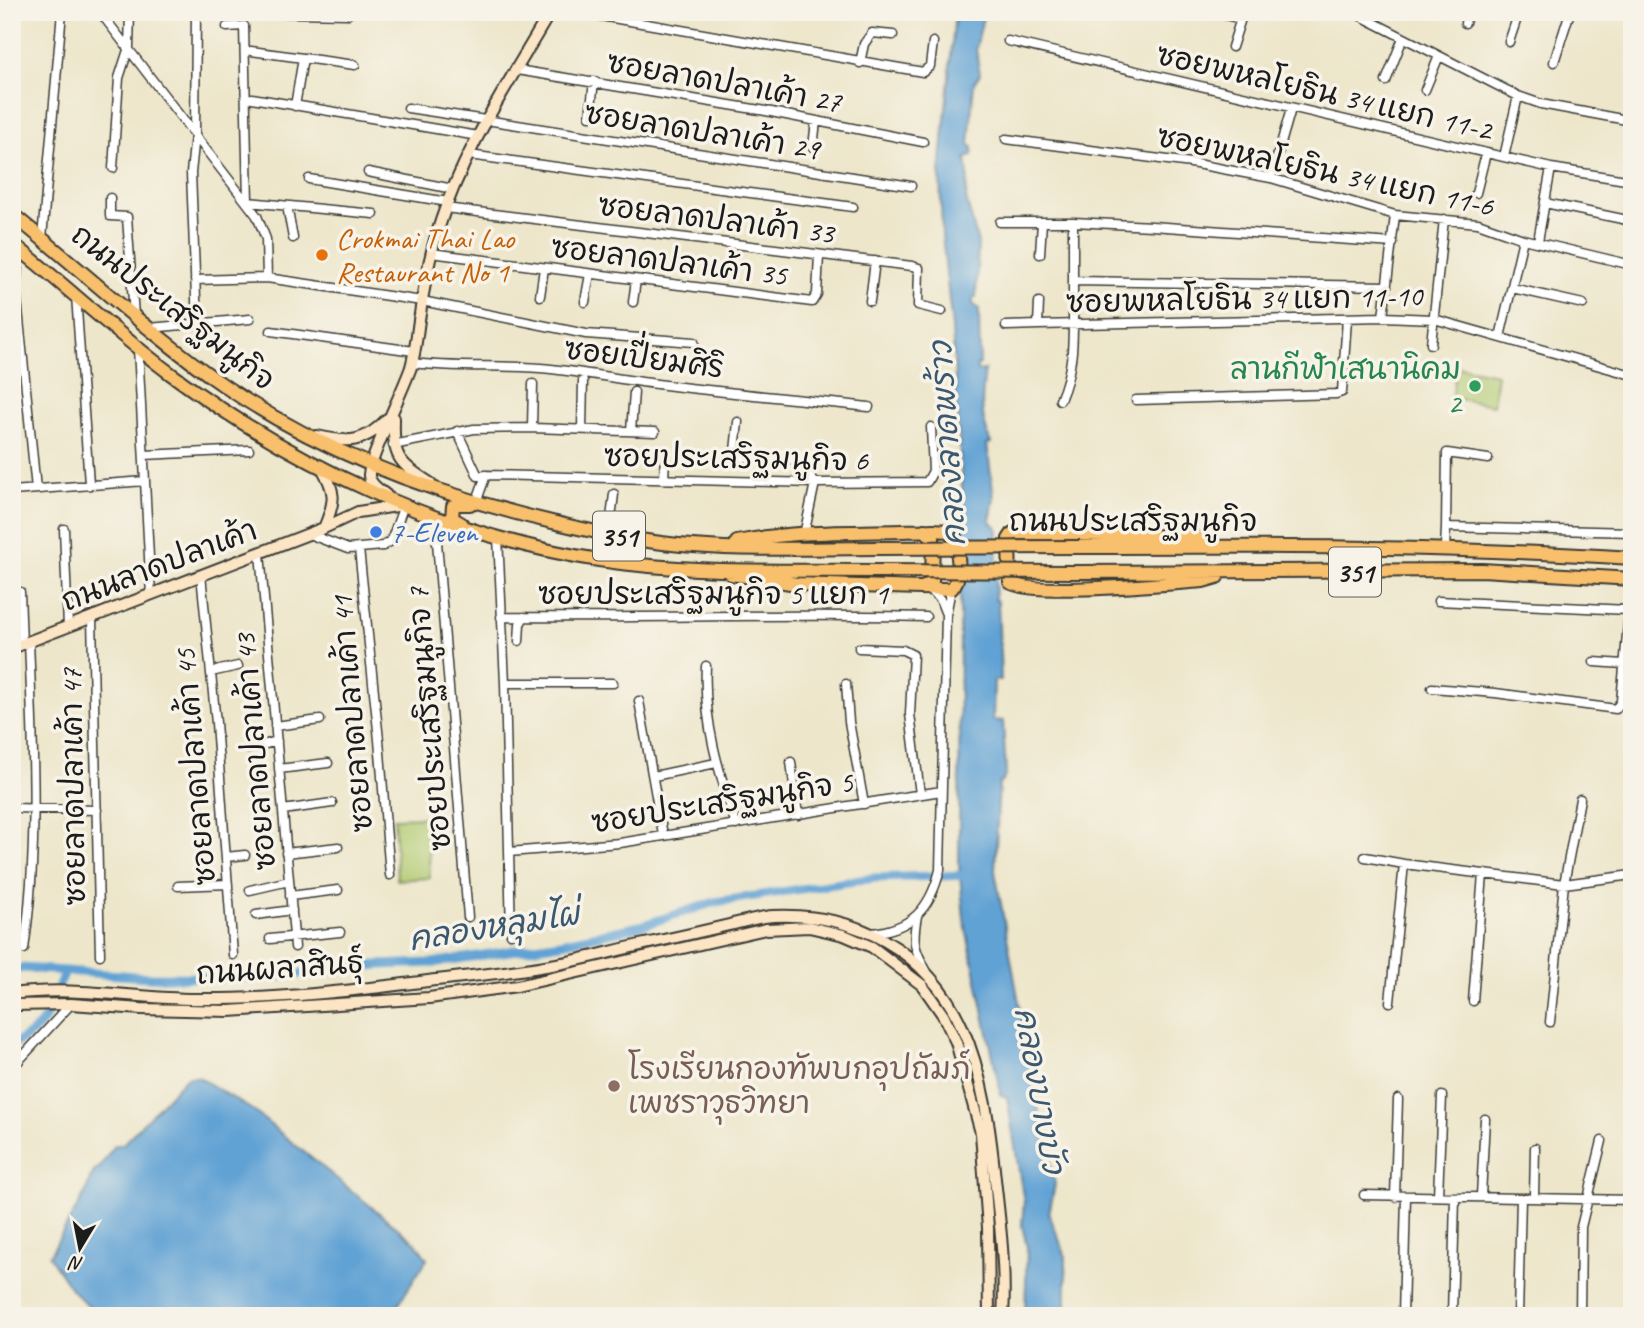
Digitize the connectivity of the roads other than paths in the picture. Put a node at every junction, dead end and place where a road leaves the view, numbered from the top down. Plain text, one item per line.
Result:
1 (62, 12) edge
2 (100, 12) edge
3 (130, 12) edge
4 (196, 12) edge
5 (251, 12) edge
6 (550, 12) edge
7 (578, 12) edge
8 (1213, 12) edge
9 (1353, 12) edge
10 (1468, 12) edge
11 (1519, 12) edge
12 (1570, 12) edge
13 (348, 14) dead end
14 (1242, 15) edge
15 (1465, 23) dead end
16 (227, 27) dead end
17 (893, 35) dead end
18 (1403, 38) junction
19 (1008, 41) dead end
20 (1509, 41) dead end
21 (933, 42) dead end
22 (129, 47) junction
23 (1232, 47) dead end
24 (251, 51) dead end
25 (1440, 56) junction
26 (303, 58) junction
27 (1554, 62) dead end
28 (860, 63) junction
29 (355, 65) dead end
30 (517, 70) junction
31 (594, 81) junction
32 (1386, 81) dead end
33 (1426, 90) dead end
34 (1518, 96) junction
35 (252, 98) dead end
36 (295, 106) junction
37 (408, 108) dead end
38 (1291, 108) junction
39 (590, 116) dead end
40 (486, 120) junction
41 (816, 121) junction
42 (1632, 121) edge
43 (195, 135) junction
44 (478, 136) junction
45 (1006, 139) dead end
46 (923, 142) dead end
47 (813, 147) dead end
48 (1486, 153) junction
49 (469, 155) junction
50 (1504, 157) junction
51 (113, 168) dead end
52 (1551, 168) junction
53 (368, 172) dead end
54 (1271, 178) junction
55 (309, 179) dead end
56 (1632, 181) edge
57 (911, 186) dead end
58 (453, 189) junction
59 (1476, 194) dead end
60 (110, 198) dead end
61 (248, 202) junction
62 (1545, 203) junction
63 (447, 205) junction
64 (287, 206) junction
65 (853, 207) dead end
66 (12, 214) edge
67 (374, 214) dead end
68 (1395, 215) junction
69 (1444, 219) junction
70 (1632, 220) edge
71 (1000, 222) dead end
72 (1042, 222) junction
73 (1073, 222) junction
74 (43, 238) junction
75 (293, 238) dead end
76 (1523, 239) junction
77 (1538, 241) junction
78 (1393, 243) junction
79 (16, 245) edge
80 (431, 253) junction
81 (1040, 254) dead end
82 (819, 255) junction
83 (875, 261) junction
84 (1632, 265) edge
85 (544, 268) junction
86 (590, 274) junction
87 (267, 278) junction
88 (195, 280) junction
89 (636, 280) junction
90 (1074, 281) junction
91 (1387, 286) junction
92 (1512, 288) junction
93 (76, 295) junction
94 (540, 296) dead end
95 (422, 301) junction
96 (870, 301) dead end
97 (585, 302) dead end
98 (633, 302) dead end
99 (1039, 303) dead end
100 (1583, 304) dead end
101 (942, 311) dead end
102 (134, 316) junction
103 (1383, 317) junction
104 (250, 319) dead end
105 (1347, 319) junction
106 (1434, 319) junction
107 (197, 323) junction
108 (1075, 323) junction
109 (1038, 324) junction
110 (1006, 326) dead end
111 (149, 328) junction
112 (271, 331) dead end
113 (1500, 337) junction
114 (694, 342) dead end
115 (1431, 344) dead end
116 (138, 348) junction
117 (414, 351) junction
118 (412, 363) junction
119 (1632, 375) edge
120 (583, 381) dead end
121 (533, 384) dead end
122 (634, 392) dead end
123 (1060, 400) dead end
124 (1136, 400) dead end
125 (869, 407) dead end
126 (394, 412) junction
127 (738, 422) dead end
128 (931, 427) dead end
129 (532, 428) junction
130 (582, 429) junction
131 (457, 431) junction
132 (631, 431) junction
133 (655, 432) dead end
134 (304, 433) junction
135 (393, 445) junction
136 (249, 450) dead end
137 (145, 455) junction
138 (665, 456) dead end
139 (1488, 459) dead end
140 (370, 465) junction
141 (321, 466) junction
142 (486, 475) junction
143 (664, 480) junction
144 (145, 481) junction
145 (815, 483) junction
146 (89, 484) junction
147 (36, 489) junction
148 (12, 491) edge
149 (447, 494) junction
150 (614, 494) dead end
151 (398, 503) junction
152 (476, 503) junction
153 (506, 511) junction
154 (435, 517) junction
155 (1446, 527) junction
156 (324, 528) junction
157 (64, 529) dead end
158 (924, 530) junction
159 (1632, 532) edge
160 (309, 534) junction
161 (609, 534) junction
162 (804, 535) junction
163 (494, 537) junction
164 (1223, 546) junction
165 (715, 548) junction
166 (359, 549) junction
167 (1445, 550) junction
168 (260, 553) junction
169 (1632, 558) edge
170 (714, 569) junction
171 (1224, 573) junction
172 (201, 575) junction
173 (1632, 579) edge
174 (926, 588) junction
175 (951, 589) junction
176 (20, 592) dead end
177 (151, 595) junction
178 (1438, 601) dead end
179 (1628, 610) junction
180 (946, 615) junction
181 (501, 617) junction
182 (524, 617) junction
183 (926, 617) dead end
184 (92, 618) junction
185 (68, 627) junction
186 (519, 641) dead end
187 (21, 644) edge
188 (859, 648) dead end
189 (1594, 662) dead end
190 (1624, 664) junction
191 (238, 666) dead end
192 (706, 666) dead end
193 (211, 672) junction
194 (505, 683) junction
195 (614, 683) dead end
196 (846, 684) dead end
197 (1432, 688) dead end
198 (639, 701) dead end
199 (320, 720) dead end
200 (275, 726) junction
201 (277, 741) junction
202 (248, 749) dead end
203 (791, 762) dead end
204 (328, 763) dead end
205 (716, 763) junction
206 (279, 769) junction
207 (654, 776) junction
208 (941, 791) junction
209 (920, 794) junction
210 (1580, 799) dead end
211 (332, 803) dead end
212 (864, 804) junction
213 (12, 808) edge
214 (35, 808) junction
215 (97, 810) junction
216 (283, 810) junction
217 (798, 815) junction
218 (736, 825) junction
219 (663, 835) junction
220 (338, 847) dead end
221 (509, 852) junction
222 (286, 853) junction
223 (245, 855) dead end
224 (226, 857) junction
225 (1365, 857) dead end
226 (1404, 864) junction
227 (1483, 874) junction
228 (390, 875) dead end
229 (1632, 875) edge
230 (289, 881) junction
231 (228, 884) junction
232 (1564, 884) junction
233 (178, 886) dead end
234 (250, 890) dead end
235 (338, 890) dead end
236 (290, 896) junction
237 (292, 910) junction
238 (256, 915) dead end
239 (917, 916) junction
240 (468, 917) dead end
241 (340, 932) dead end
242 (871, 933) junction
243 (511, 934) dead end
244 (270, 939) dead end
245 (294, 942) junction
246 (24, 949) dead end
247 (100, 955) dead end
248 (233, 955) dead end
249 (929, 975) junction
250 (12, 994) edge
251 (1473, 1001) dead end
252 (1390, 1002) dead end
253 (71, 1004) junction
254 (12, 1005) edge
255 (1550, 1022) dead end
256 (1632, 1024) edge
257 (1630, 1034) edge
258 (12, 1068) edge
259 (1442, 1096) dead end
260 (1398, 1099) dead end
261 (1485, 1119) dead end
262 (1602, 1141) dead end
263 (1535, 1149) dead end
264 (1364, 1195) dead end
265 (1406, 1196) junction
266 (1438, 1196) junction
267 (1481, 1196) junction
268 (1395, 1197) junction
269 (1455, 1197) junction
270 (1521, 1198) junction
271 (1534, 1198) junction
272 (1587, 1199) junction
273 (1632, 1200) edge
274 (989, 1316) edge
275 (1003, 1316) edge
276 (1403, 1316) edge
277 (1452, 1316) edge
278 (1518, 1316) edge
279 (1580, 1316) edge

1 - 74 street
2 - 22 street
3 - 22 street
4 - 43 street
5 - 13 street
6 - 30 main road
7 - 28 street
8 - 14 street
9 - 18 street
10 - 15 street
11 - 20 street
12 - 27 street
14 - 23 street
16 - 61 street
17 - 28 street
18 - 25 street
18 - 32 street
19 - 38 street, ซอยพหลโยธิน 34 แยก 11-2
21 - 28 street
22 - 43 street
22 - 51 street
24 - 26 street
25 - 33 street
25 - 34 street
26 - 29 street
26 - 36 street
30 - 31 street, ซอยลาดปลาเค้า 27
30 - 40 main road
31 - 39 street
31 - 41 street, ซอยลาดปลาเค้า 27
34 - 42 street
34 - 50 street
35 - 36 street
36 - 44 street
37 - 40 street, ซอยลาดปลาเค้า 29
38 - 48 street, ซอยพหลโยธิน 34 แยก 11-2
38 - 54 street
40 - 44 main road
40 - 57 street, ซอยลาดปลาเค้า 29
41 - 46 street, ซอยลาดปลาเค้า 27
41 - 47 street
43 - 61 street
43 - 88 street
44 - 49 main road
45 - 54 street, ซอยพหลโยธิน 34 แยก 11-6
48 - 50 street, ซอยพหลโยธิน 34 แยก 11-2
48 - 59 street
49 - 58 main road
49 - 65 street
50 - 52 street, ซอยพหลโยธิน 34 แยก 11-2
52 - 56 street, ซอยพหลโยธิน 34 แยก 11-2
52 - 62 street
53 - 58 street
54 - 68 street, ซอยพหลโยธิน 34 แยก 11-6
55 - 63 street, ซอยลาดปลาเค้า 33
58 - 63 main road
60 - 102 street
61 - 64 street
61 - 87 street
62 - 70 street
62 - 77 street
63 - 80 main road
63 - 82 street, ซอยลาดปลาเค้า 33
64 - 67 street
64 - 75 street
66 - 74 main road, ถนนประเสริฐมนูกิจ / 351
68 - 69 street, ซอยพหลโยธิน 34 แยก 11-6
68 - 78 street
69 - 76 street, ซอยพหลโยธิน 34 แยก 11-6
69 - 106 street
71 - 72 street
72 - 73 street
72 - 81 street
73 - 78 street
73 - 90 street
74 - 102 main road, ถนนประเสริฐมนูกิจ / 351
76 - 77 street, ซอยพหลโยธิน 34 แยก 11-6
76 - 92 street
77 - 84 street, ซอยพหลโยธิน 34 แยก 11-6
78 - 91 street
79 - 93 main road, ถนนประเสริฐมนูกิจ / 351
79 - 147 street
80 - 85 street, ซอยลาดปลาเค้า 35
80 - 95 main road
82 - 83 street, ซอยลาดปลาเค้า 33
82 - 89 street, ซอยลาดปลาเค้า 35
83 - 96 street
83 - 101 street, ซอยลาดปลาเค้า 33
85 - 86 street, ซอยลาดปลาเค้า 35
85 - 94 street
86 - 89 street, ซอยลาดปลาเค้า 35
86 - 97 street
87 - 88 street
87 - 95 street
88 - 107 street
89 - 98 street
90 - 91 street
90 - 108 street
91 - 103 street
92 - 100 street
92 - 113 street
93 - 116 main road, ถนนประเสริฐมนูกิจ / 351
93 - 146 street
95 - 114 street
95 - 117 main road
99 - 109 street, ซอยพหลโยธิน 34 แยก 11-10
102 - 111 main road, ถนนประเสริฐมนูกิจ / 351
103 - 105 street, ซอยพหลโยธิน 34 แยก 11-10
103 - 106 street, ซอยพหลโยธิน 34 แยก 11-10
104 - 107 street
105 - 108 street, ซอยพหลโยธิน 34 แยก 11-10
105 - 124 street
106 - 113 street, ซอยพหลโยธิน 34 แยก 11-10
106 - 115 street
107 - 111 street
108 - 109 street, ซอยพหลโยธิน 34 แยก 11-10
108 - 123 street
109 - 110 street
111 - 134 main road, ถนนประเสริฐมนูกิจ / 351
112 - 117 street
113 - 119 street, ซอยพหลโยธิน 34 แยก 11-10
116 - 137 street
116 - 141 main road, ถนนประเสริฐมนูกิจ / 351
117 - 118 main road
118 - 125 street, ซอยเปี่ยมศิริ
118 - 126 main road
120 - 130 street
121 - 129 street
122 - 132 street
126 - 134 main road
126 - 135 main road
126 - 140 main road
127 - 145 street
128 - 145 street, ซอยประเสริฐมนูกิจ 6
129 - 130 street
129 - 131 street
130 - 132 street
131 - 135 street
131 - 142 street
132 - 133 street
134 - 140 main road, ถนนประเสริฐมนูกิจ / 351
135 - 149 main road
136 - 137 street
137 - 144 street
138 - 143 street
139 - 155 street
140 - 149 main road, ถนนประเสริฐมนูกิจ / 351
140 - 151 main road
141 - 151 main road, ถนนประเสริฐมนูกิจ / 351
141 - 156 main road
142 - 143 street, ซอยประเสริฐมนูกิจ 6
142 - 152 street
143 - 145 street, ซอยประเสริฐมนูกิจ 6
144 - 146 street
144 - 177 street
145 - 162 street
146 - 147 street
147 - 148 street
149 - 152 main road, ถนนประเสริฐมนูกิจ / 351
150 - 161 street
151 - 154 main road, ถนนประเสริฐมนูกิจ / 351
151 - 156 main road, ถนนลาดปลาเค้า
151 - 166 street
152 - 153 main road, ถนนประเสริฐมนูกิจ / 351
153 - 161 main road, ถนนประเสริฐมนูกิจ / 351
153 - 163 main road
154 - 163 main road, ถนนประเสริฐมนูกิจ / 351
154 - 240 street, ซอยประเสริฐมนูกิจ 7
155 - 159 street
155 - 167 street
156 - 160 main road, ถนนลาดปลาเค้า
157 - 185 street
158 - 162 main road
158 - 174 main road
158 - 175 main road
160 - 166 street
160 - 168 main road, ถนนลาดปลาเค้า
161 - 165 main road, ถนนประเสริฐมนูกิจ / 351
162 - 165 main road
163 - 170 main road, ถนนประเสริฐมนูกิจ / 351
163 - 181 street
164 - 165 main road, ถนนประเสริฐมนูกิจ / 351, bridge
164 - 167 main road, ถนนประเสริฐมนูกิจ / 351
164 - 171 main road
166 - 228 street, ซอยลาดปลาเค้า 41
167 - 169 main road, ถนนประเสริฐมนูกิจ / 351
168 - 172 main road, ถนนลาดปลาเค้า
168 - 200 street, ซอยลาดปลาเค้า 43
170 - 171 main road, ถนนประเสริฐมนูกิจ / 351, bridge
170 - 174 main road
171 - 173 main road, ถนนประเสริฐมนูกิจ / 351
172 - 177 main road, ถนนลาดปลาเค้า
172 - 193 street, ซอยลาดปลาเค้า 45
173 - 179 street
174 - 175 main road
174 - 180 street
175 - 180 street
176 - 187 street
177 - 184 main road, ถนนลาดปลาเค้า
178 - 179 street
179 - 190 street
180 - 208 street
181 - 182 street, ซอยประเสริฐมนูกิจ 5 แยก 1
181 - 194 street
182 - 183 street, ซอยประเสริฐมนูกิจ 5 แยก 1
182 - 186 street
184 - 185 main road, ถนนลาดปลาเค้า
184 - 215 street, ซอยลาดปลาเค้า 47
185 - 187 main road, ถนนลาดปลาเค้า
187 - 214 street
188 - 209 street
189 - 190 street
190 - 197 street
191 - 193 street
192 - 205 street
193 - 224 street, ซอยลาดปลาเค้า 45
194 - 195 street
194 - 221 street
196 - 212 street
198 - 207 street
199 - 200 street
200 - 201 street, ซอยลาดปลาเค้า 43
201 - 202 street
201 - 206 street, ซอยลาดปลาเค้า 43
203 - 217 street
204 - 206 street
205 - 207 street
205 - 218 street
206 - 216 street, ซอยลาดปลาเค้า 43
207 - 219 street
208 - 209 street, ซอยประเสริฐมนูกิจ 5
208 - 239 street
209 - 212 street, ซอยประเสริฐมนูกิจ 5
210 - 232 street
211 - 216 street
212 - 217 street, ซอยประเสริฐมนูกิจ 5
213 - 214 street
214 - 215 street
214 - 246 street
215 - 247 street, ซอยลาดปลาเค้า 47
216 - 222 street, ซอยลาดปลาเค้า 43
217 - 218 street, ซอยประเสริฐมนูกิจ 5
218 - 219 street, ซอยประเสริฐมนูกิจ 5
219 - 221 street, ซอยประเสริฐมนูกิจ 5
220 - 222 street
221 - 243 street
222 - 230 street, ซอยลาดปลาเค้า 43
223 - 224 street
224 - 231 street, ซอยลาดปลาเค้า 45
225 - 226 street
226 - 227 street
226 - 252 street
227 - 232 street
227 - 251 street
229 - 232 street
230 - 234 street
230 - 236 street, ซอยลาดปลาเค้า 43
231 - 233 street
231 - 248 street, ซอยลาดปลาเค้า 45
232 - 255 street
235 - 236 street
236 - 237 street, ซอยลาดปลาเค้า 43
237 - 238 street
237 - 245 street, ซอยลาดปลาเค้า 43
239 - 242 street
239 - 249 street
241 - 245 street
242 - 249 main road, ถนนผลาสินธุ์
242 - 250 main road, ถนนผลาสินธุ์
244 - 245 street
249 - 275 main road, ถนนผลาสินธุ์
253 - 254 main road, ถนนผลาสินธุ์
253 - 258 street
253 - 274 main road, ถนนผลาสินธุ์
256 - 257 street
259 - 266 street
260 - 268 street
261 - 267 street
262 - 272 street
263 - 271 street
264 - 268 street
265 - 266 street
265 - 268 street
265 - 276 street
266 - 269 street
267 - 269 street
267 - 270 street
269 - 277 street
270 - 271 street
270 - 278 street
271 - 272 street
272 - 273 street
272 - 279 street

